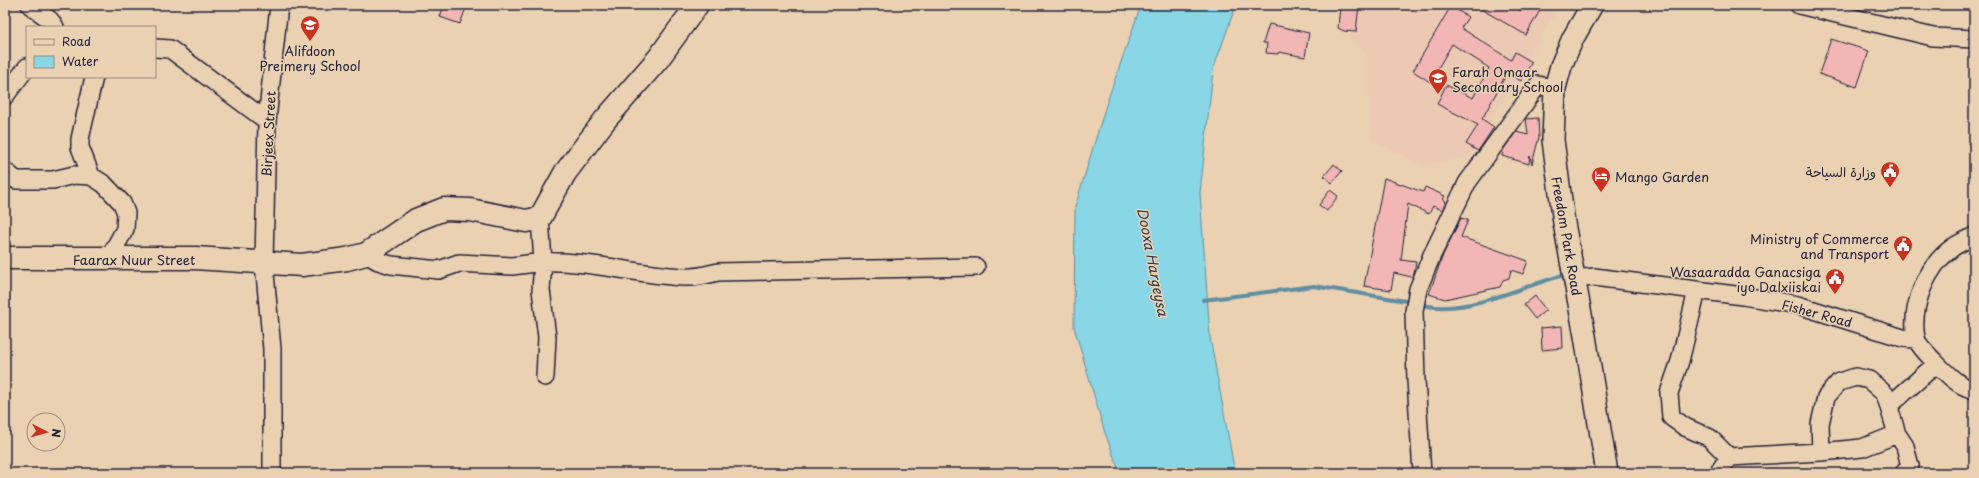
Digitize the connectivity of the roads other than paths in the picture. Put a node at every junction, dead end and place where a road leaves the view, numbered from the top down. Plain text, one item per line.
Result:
1 (30, 5) edge
2 (279, 5) edge
3 (697, 5) edge
4 (1592, 5) edge
5 (1799, 5) edge
6 (54, 26) edge
7 (1974, 39) edge
8 (156, 48) edge
9 (26, 68) edge
10 (94, 78) edge
11 (1555, 88) junction
12 (5, 96) edge
13 (267, 121) junction
14 (5, 171) edge
15 (91, 176) junction
16 (540, 218) junction
17 (1974, 236) edge
18 (366, 254) junction
19 (5, 258) edge
20 (109, 258) junction
21 (543, 262) junction
22 (264, 263) junction
23 (976, 267) dead end
24 (1574, 279) junction
25 (1695, 290) junction
26 (1916, 339) junction
27 (1936, 364) junction
28 (546, 376) dead end
29 (1974, 390) edge
30 (1889, 406) junction
31 (1897, 434) junction
32 (1821, 452) junction
33 (1729, 457) junction
34 (272, 473) edge
35 (1422, 473) edge
36 (1607, 473) edge
37 (1718, 473) edge
38 (1904, 473) edge

1 - 6 street
2 - 13 street, Birjeex Street
3 - 16 main road
4 - 11 street, Freedom Park Road
5 - 7 street
8 - 13 street
9 - 12 street
10 - 15 street
11 - 24 street, Freedom Park Road
11 - 35 street
13 - 22 street, Birjeex Street
14 - 15 street
15 - 20 street
16 - 18 main road, Faarax Nuur Street
16 - 21 street
17 - 26 street
18 - 21 street
18 - 22 main road, Faarax Nuur Street
19 - 20 main road, Faarax Nuur Street
20 - 22 main road, Faarax Nuur Street
21 - 23 street
21 - 28 street
22 - 34 street, Birjeex Street
24 - 25 street, Fisher Road
24 - 36 street, Freedom Park Road
25 - 26 street, Fisher Road
25 - 33 street
26 - 27 street
27 - 29 street
27 - 30 street
30 - 31 street
30 - 32 street
31 - 32 street
31 - 38 street
32 - 33 street
33 - 37 street

